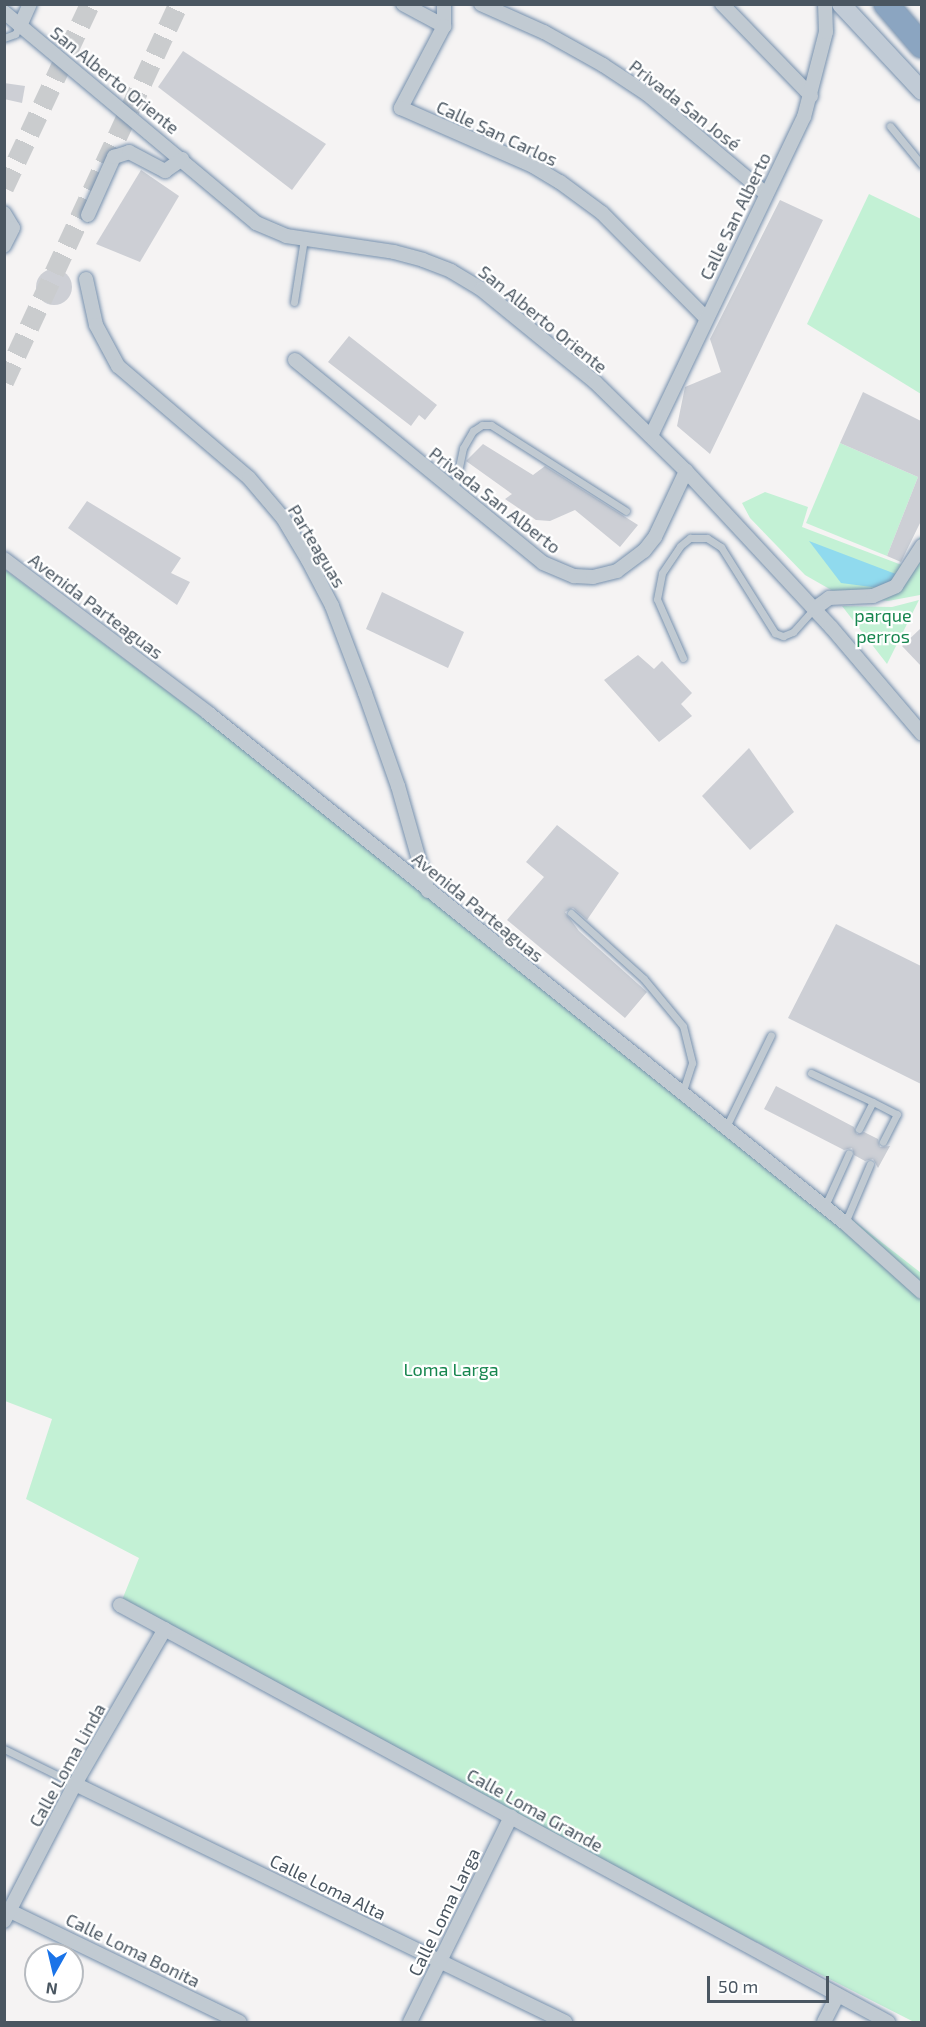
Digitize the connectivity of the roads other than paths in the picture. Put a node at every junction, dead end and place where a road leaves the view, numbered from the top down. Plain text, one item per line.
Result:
1 (30, 4) edge
2 (403, 4) edge
3 (444, 4) edge
4 (481, 4) edge
5 (722, 4) edge
6 (825, 4) edge
7 (841, 4) edge
8 (886, 4) edge
9 (4, 12) edge
10 (20, 26) junction
11 (444, 26) junction
12 (4, 38) edge
13 (921, 46) edge
14 (921, 91) edge
15 (811, 96) junction
16 (890, 126) dead end
17 (182, 159) junction
18 (921, 165) edge
19 (765, 193) junction
20 (4, 213) edge
21 (88, 215) dead end
22 (304, 239) junction
23 (4, 246) edge
24 (86, 279) dead end
25 (294, 302) dead end
26 (706, 318) junction
27 (295, 360) dead end
28 (651, 436) junction
29 (686, 471) junction
30 (454, 491) junction
31 (626, 511) dead end
32 (921, 546) edge
33 (4, 559) edge
34 (814, 609) junction
35 (683, 658) dead end
36 (921, 734) edge
37 (428, 891) junction
38 (571, 913) dead end
39 (771, 1035) dead end
40 (811, 1073) dead end
41 (682, 1094) junction
42 (873, 1102) junction
43 (859, 1129) dead end
44 (724, 1130) junction
45 (883, 1142) dead end
46 (849, 1153) dead end
47 (870, 1164) dead end
48 (824, 1208) junction
49 (844, 1223) junction
50 (921, 1292) edge
51 (120, 1605) dead end
52 (165, 1629) junction
53 (4, 1749) edge
54 (75, 1784) junction
55 (511, 1817) junction
56 (7, 1916) edge
57 (440, 1962) junction
58 (838, 1995) junction
59 (240, 2022) edge
60 (410, 2022) edge
61 (565, 2022) edge
62 (824, 2022) edge
63 (888, 2022) edge

1 - 10 street
2 - 11 street
3 - 11 street
4 - 19 street, Privada San José
5 - 15 street
6 - 15 street, Calle San Alberto
7 - 14 street
8 - 13 highway
9 - 10 street, San Alberto Oriente
10 - 12 lane
10 - 17 street, San Alberto Oriente
11 - 26 street, Calle San Carlos
15 - 19 street, Calle San Alberto
16 - 18 lane
17 - 21 street
17 - 22 street, San Alberto Oriente
19 - 26 street, Calle San Alberto
20 - 23 street
22 - 25 lane
22 - 28 street, San Alberto Oriente
24 - 37 street, Parteaguas
26 - 28 street, Calle San Alberto
27 - 30 street, Privada San Alberto
28 - 29 street, San Alberto Oriente
29 - 30 street, Privada San Alberto
29 - 34 street, San Alberto Oriente
30 - 31 lane
32 - 34 street
33 - 37 street, Avenida Parteaguas
34 - 35 lane
34 - 36 street, San Alberto Oriente
37 - 41 street, Avenida Parteaguas
38 - 41 lane
39 - 44 lane
40 - 42 lane
41 - 44 street, Avenida Parteaguas
42 - 43 lane
42 - 45 lane
44 - 48 street, Avenida Parteaguas
46 - 48 lane
47 - 49 lane
48 - 49 street, Avenida Parteaguas
49 - 50 street, Avenida Parteaguas
51 - 52 street, Calle Loma Grande
52 - 54 street, Calle Loma Linda
52 - 55 street, Calle Loma Grande
53 - 54 lane
54 - 56 street, Calle Loma Linda
54 - 57 street, Calle Loma Alta
55 - 57 street, Calle Loma Larga
55 - 58 street, Calle Loma Grande
56 - 59 street, Calle Loma Bonita
57 - 60 street, Calle Loma Larga
57 - 61 street, Calle Loma Alta
58 - 62 street
58 - 63 street, Calle Loma Grande

